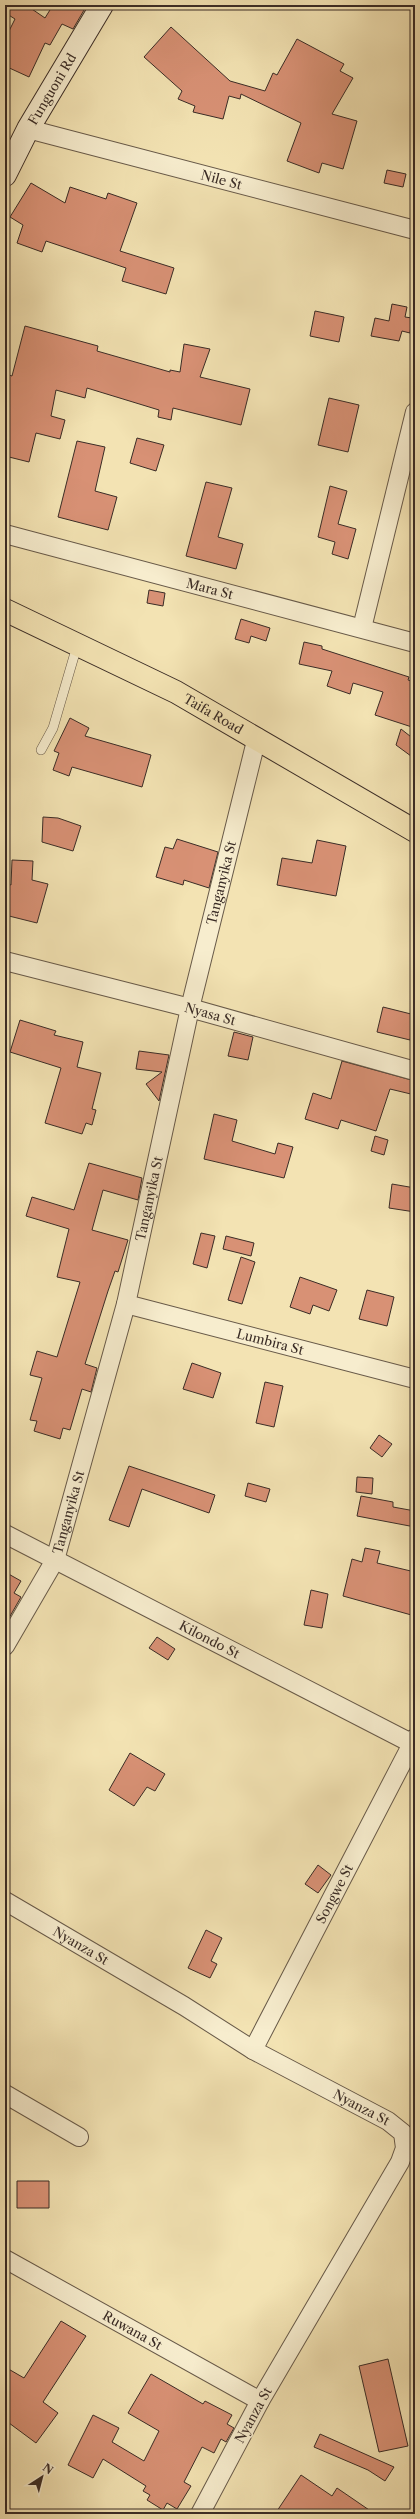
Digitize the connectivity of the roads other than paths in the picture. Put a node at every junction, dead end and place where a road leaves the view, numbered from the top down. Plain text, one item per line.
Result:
1 (102, 5) edge
2 (28, 129) junction
3 (5, 175) edge
4 (415, 230) edge
5 (415, 412) edge
6 (5, 534) edge
7 (5, 610) edge
8 (362, 628) junction
9 (415, 643) edge
10 (77, 646) junction
11 (257, 737) junction
12 (41, 750) dead end
13 (415, 831) edge
14 (5, 961) edge
15 (190, 1008) junction
16 (415, 1071) edge
17 (126, 1304) junction
18 (415, 1379) edge
19 (5, 1534) edge
20 (55, 1560) junction
21 (5, 1646) edge
22 (414, 1741) edge
23 (5, 1901) edge
24 (253, 2050) junction
25 (5, 2094) edge
26 (409, 2136) edge
27 (79, 2137) dead end
28 (5, 2259) edge
29 (260, 2401) junction
30 (200, 2514) edge

1 - 2 street, Funguoni Rd
2 - 3 street, Funguoni Rd
2 - 4 street, Nile St
5 - 8 street
6 - 8 street, Mara St
7 - 10 highway, Taifa Road
8 - 9 street, Mara St
10 - 11 highway, Taifa Road
10 - 12 lane
11 - 13 highway, Taifa Road
11 - 15 street, Tanganyika St
14 - 15 street, Nyasa St
15 - 16 street, Nyasa St
15 - 17 street, Tanganyika St
17 - 18 street, Lumbira St
17 - 20 street, Tanganyika St
19 - 20 street, Kilondo St
20 - 21 street, Tanganyika St
20 - 22 street, Kilondo St
22 - 24 street, Songwe St
23 - 24 street, Nyanza St
24 - 26 street, Nyanza St
25 - 27 street
26 - 29 street, Nyanza St
28 - 29 street, Ruwana St
29 - 30 street, Nyanza St

